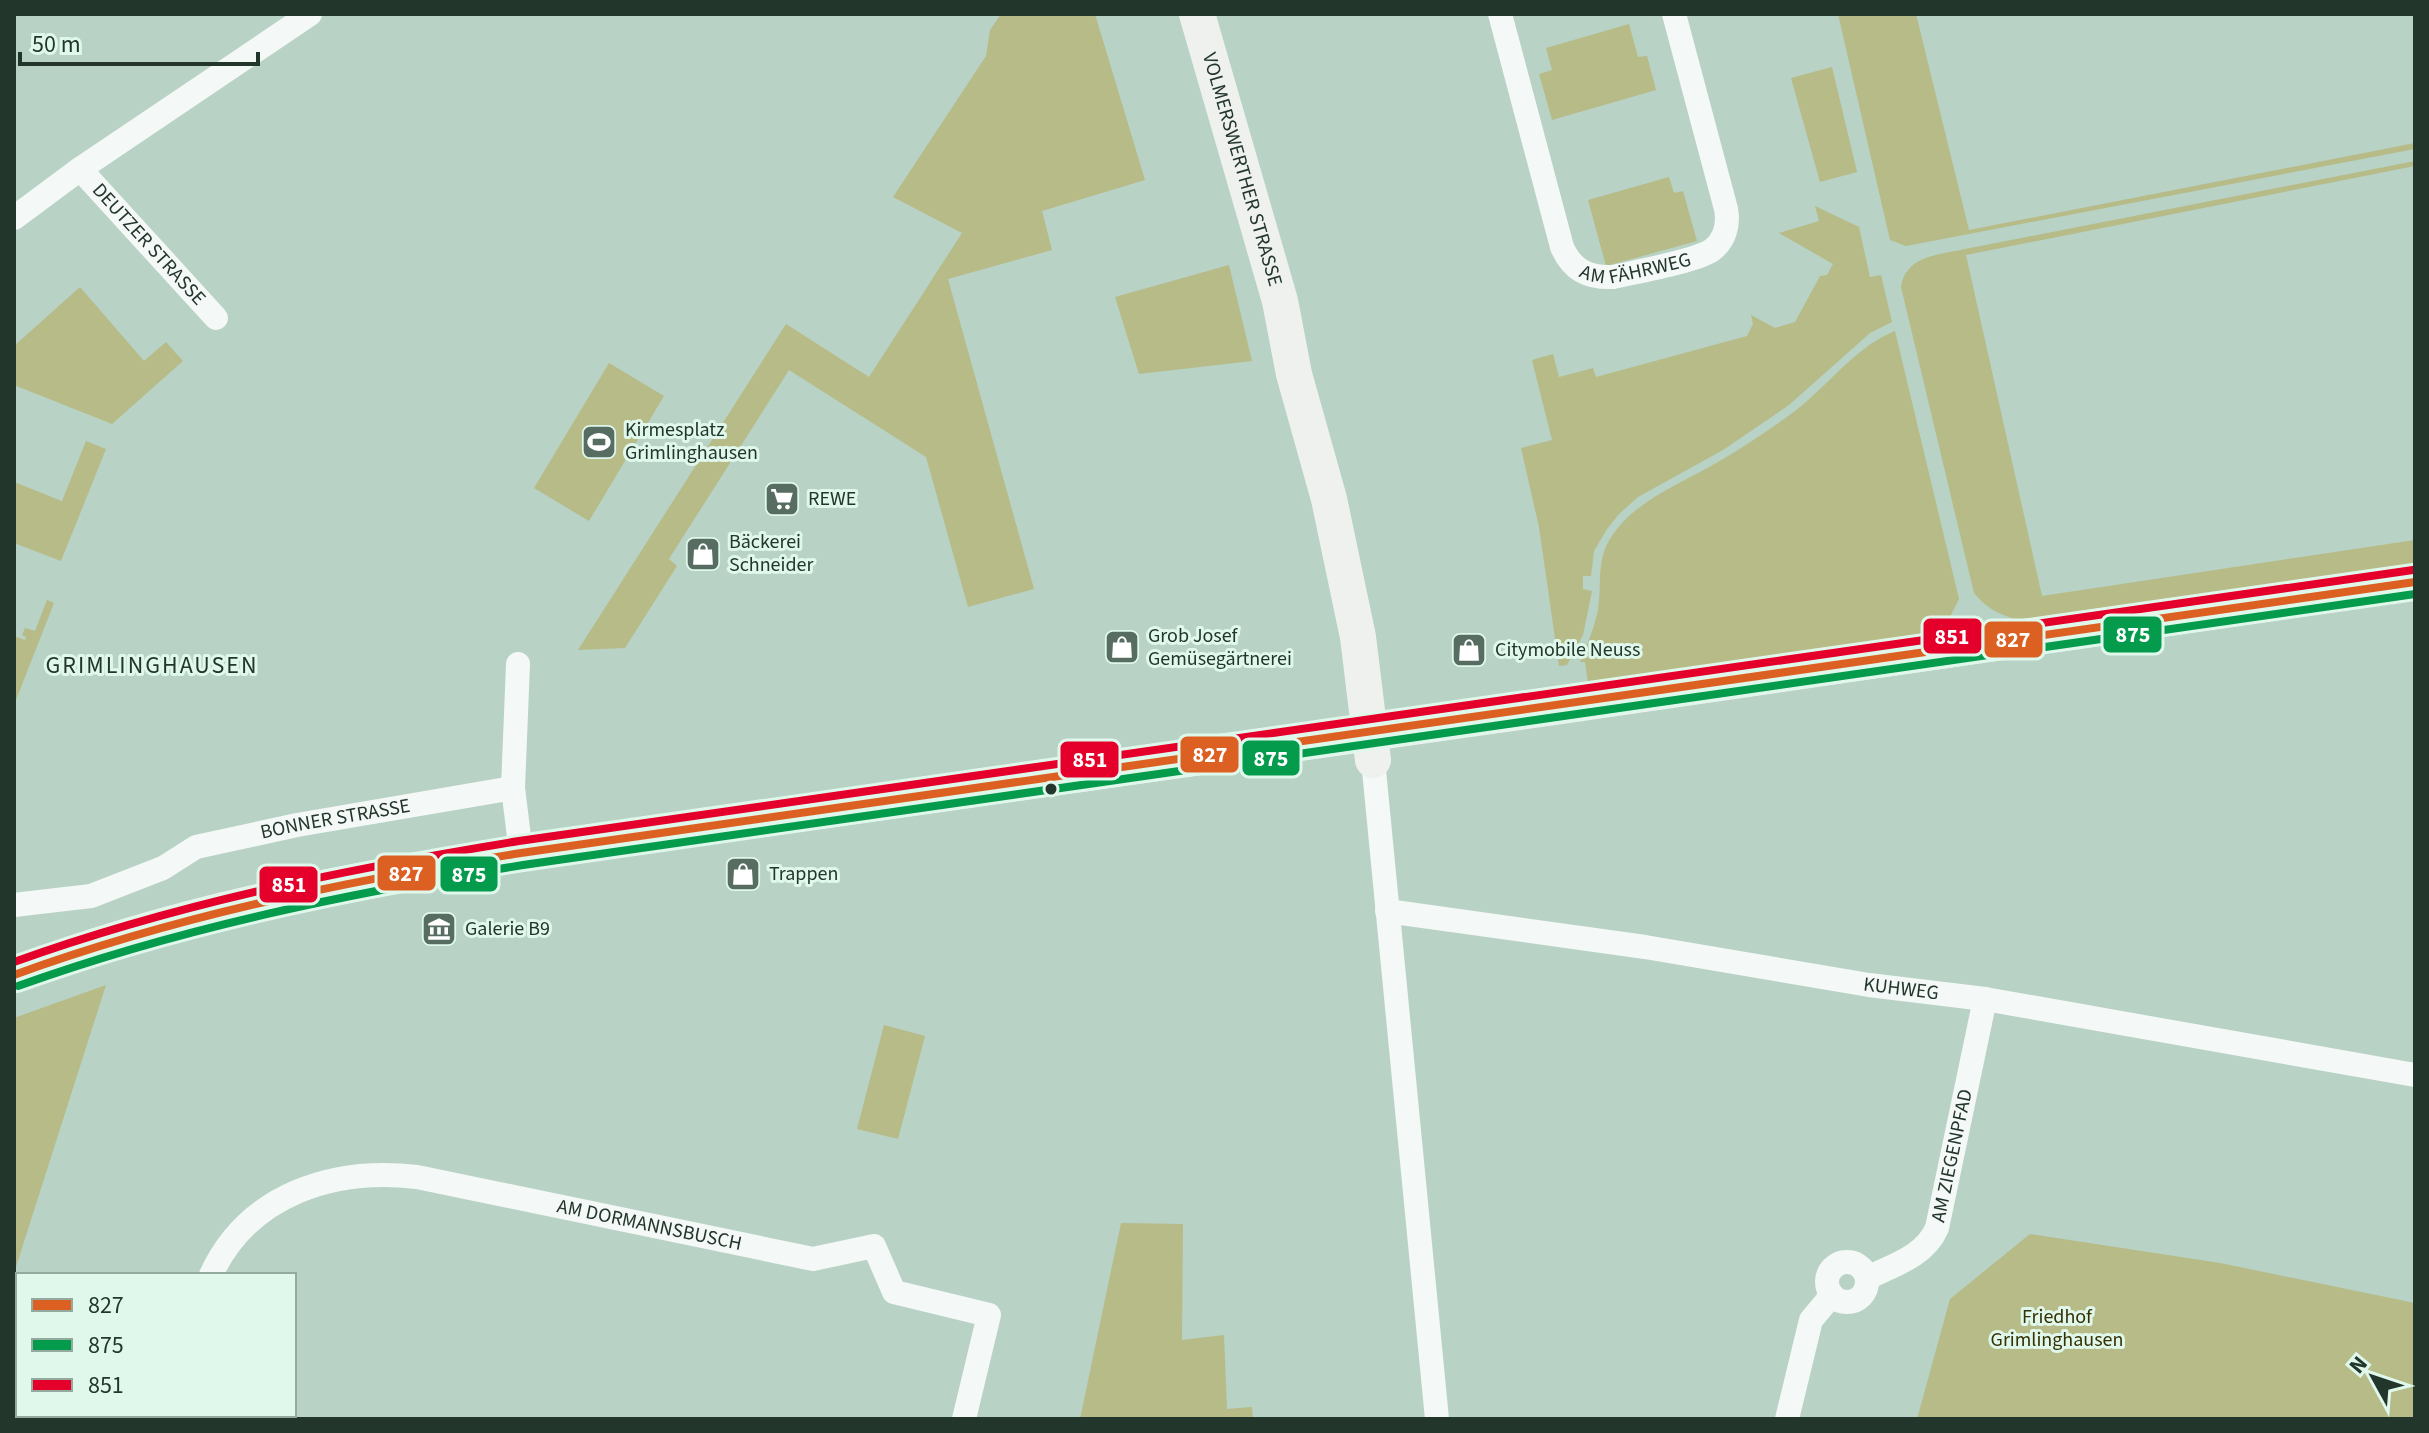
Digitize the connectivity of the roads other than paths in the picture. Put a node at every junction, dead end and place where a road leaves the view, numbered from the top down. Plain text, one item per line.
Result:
1 (310, 14) edge
2 (1197, 14) edge
3 (1500, 14) edge
4 (1674, 14) edge
5 (80, 169) junction
6 (14, 218) edge
7 (216, 318) dead end
8 (2415, 582) edge
9 (518, 664) dead end
10 (1372, 746) junction
11 (513, 788) junction
12 (521, 853) junction
13 (14, 905) edge
14 (1387, 911) junction
15 (14, 975) edge
16 (1985, 999) junction
17 (2415, 1075) edge
18 (212, 1273) edge
19 (964, 1419) edge
20 (1437, 1419) edge
21 (1787, 1419) edge

1 - 5 street, DEUTZER STRASSE
2 - 10 main road, VOLMERSWERTHER STRASSE
3 - 4 street, AM FÄHRWEG
5 - 6 street, DEUTZER STRASSE
5 - 7 street, DEUTZER STRASSE
8 - 10 main road
9 - 11 street
10 - 12 main road
10 - 14 street, VOLMERSWERTHER STRASSE
11 - 12 street
11 - 13 street, BONNER STRASSE
12 - 15 main road
14 - 16 street, KUHWEG
14 - 20 street, VOLMERSWERTHER STRASSE
16 - 17 street, KUHWEG
16 - 21 street, AM ZIEGENPFAD
18 - 19 street, AM DORMANNSBUSCH

